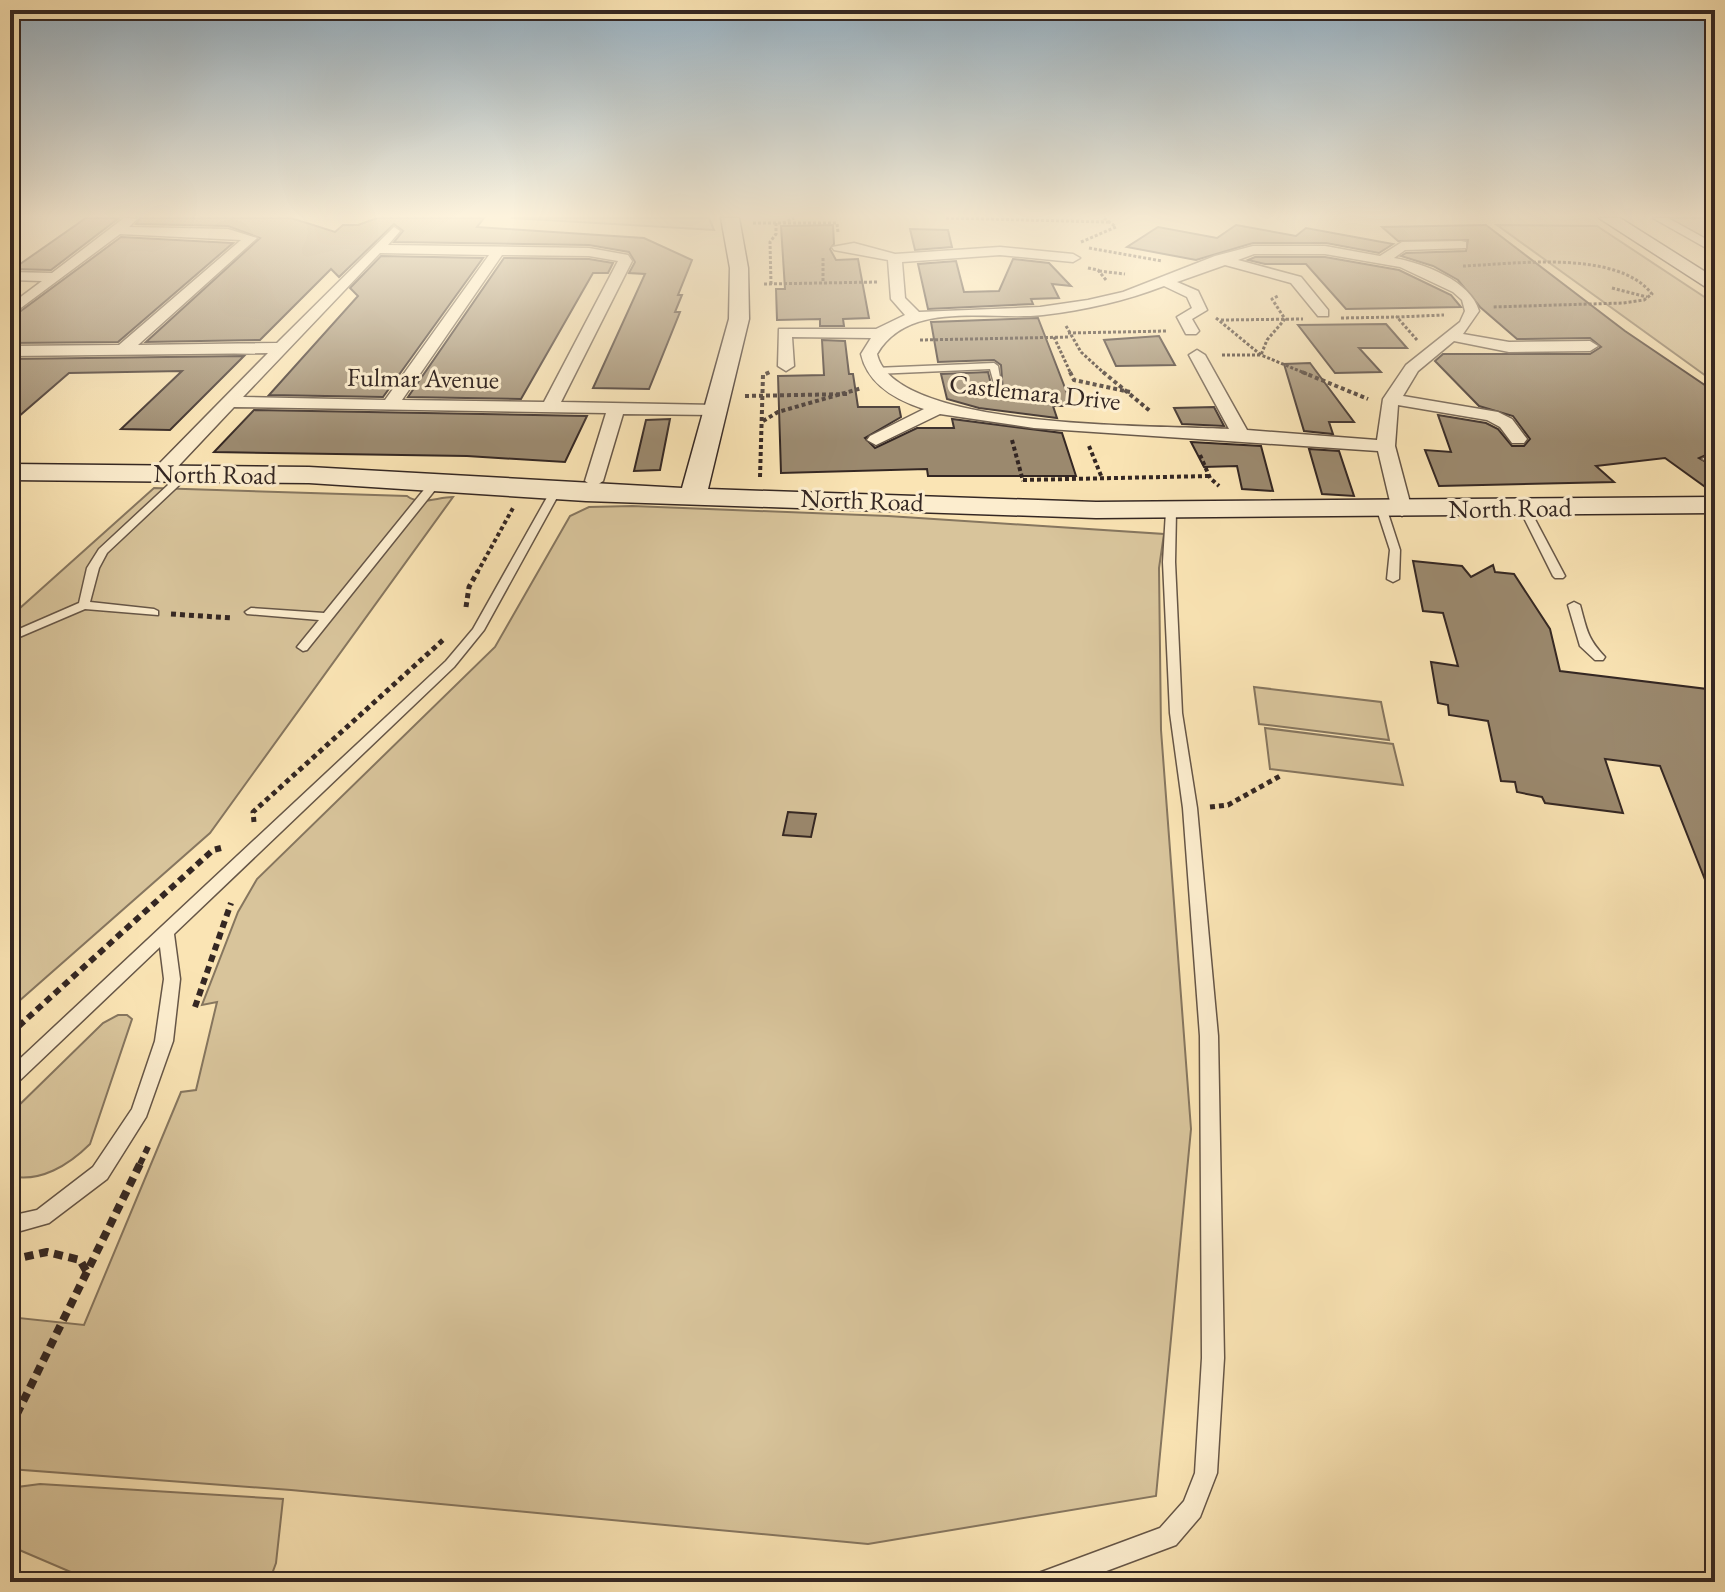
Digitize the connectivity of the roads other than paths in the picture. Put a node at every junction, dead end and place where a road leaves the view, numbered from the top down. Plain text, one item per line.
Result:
1 (35, 292) edge
2 (189, 292) edge
3 (333, 292) edge
4 (469, 292) edge
5 (608, 292) edge
6 (741, 292) edge
7 (897, 292) edge
8 (1131, 292) edge
9 (1190, 292) edge
10 (1307, 292) edge
11 (1460, 292) edge
12 (10, 312) edge
13 (1323, 313) dead end
14 (915, 317) junction
15 (1191, 331) road end
16 (1450, 336) junction
17 (878, 337) junction
18 (1590, 346) dead end
19 (278, 348) junction
20 (124, 349) junction
21 (10, 351) edge
22 (1197, 355) dead end
23 (786, 366) dead end
24 (875, 371) junction
25 (999, 387) dead end
26 (230, 402) junction
27 (391, 403) junction
28 (718, 403) junction
29 (1389, 403) junction
30 (550, 407) junction
31 (616, 408) junction
32 (939, 408) junction
33 (1242, 436) junction
34 (1518, 439) dead end
35 (876, 440) dead end
36 (1386, 446) junction
37 (10, 472) edge
38 (174, 473) junction
39 (594, 481) dead end
40 (435, 483) junction
41 (555, 492) junction
42 (693, 496) junction
43 (1715, 505) edge
44 (1524, 508) junction
45 (1392, 510) junction
46 (1171, 511) junction
47 (1559, 576) dead end
48 (1393, 579) dead end
49 (84, 605) junction
50 (1574, 605) dead end
51 (251, 612) road end
52 (154, 613) road end
53 (326, 617) junction
54 (10, 637) edge
55 (303, 647) dead end
56 (1599, 657) dead end
57 (166, 932) junction
58 (10, 1079) edge
59 (10, 1225) edge
60 (1044, 1582) edge

1 - 12 street
2 - 20 street
3 - 19 street
4 - 27 street
5 - 30 street
6 - 28 street
7 - 14 street
8 - 14 street
9 - 15 street
10 - 13 street
11 - 16 street
14 - 17 street
16 - 18 street
16 - 29 street
17 - 23 street
17 - 24 street
19 - 20 street
19 - 26 street
20 - 21 street
22 - 33 street
24 - 25 lane
24 - 32 street, Castlemara Drive
26 - 27 street, Fulmar Avenue
26 - 38 street
27 - 30 street, Fulmar Avenue
28 - 31 street, Fulmar Avenue
28 - 42 street
29 - 34 street
29 - 36 street
30 - 31 street, Fulmar Avenue
31 - 39 street
32 - 33 street, Castlemara Drive
32 - 35 street
33 - 36 street, Castlemara Drive
36 - 45 street
37 - 38 street, North Road
38 - 40 street, North Road
38 - 49 lane
40 - 41 street, North Road
40 - 53 lane
41 - 42 street, North Road
41 - 57 lane
42 - 46 street, North Road
43 - 44 street, North Road
44 - 45 street, North Road
44 - 47 lane
45 - 46 street, North Road
45 - 48 lane
46 - 60 lane
49 - 52 lane
49 - 54 lane
50 - 56 lane
51 - 53 lane
53 - 55 lane
57 - 58 lane
57 - 59 lane

